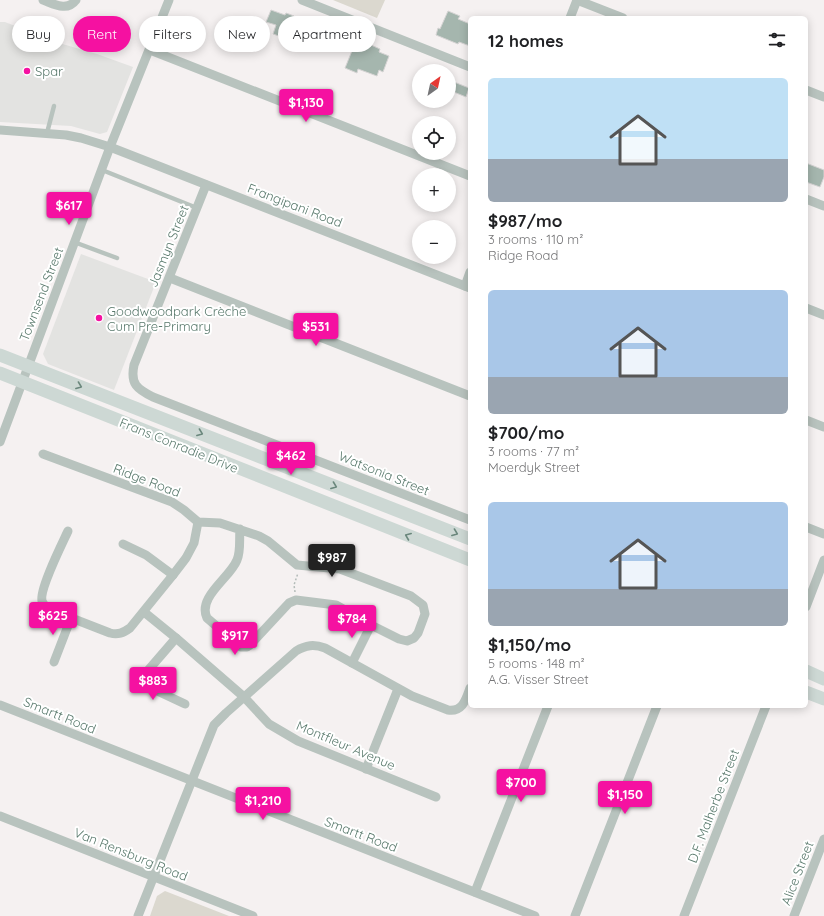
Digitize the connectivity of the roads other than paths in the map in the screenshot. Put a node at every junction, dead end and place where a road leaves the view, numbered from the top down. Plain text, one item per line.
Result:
1 (43, 0) edge
2 (76, 0) edge
3 (169, 0) edge
4 (302, 0) edge
5 (577, 0) edge
6 (163, 16) edge
7 (571, 16) edge
8 (618, 16) edge
9 (149, 52) edge
10 (155, 52) edge
11 (468, 66) edge
12 (808, 91) edge
13 (824, 97) edge
14 (54, 106) dead end
15 (0, 130) edge
16 (47, 133) junction
17 (110, 147) junction
18 (102, 170) junction
19 (468, 175) edge
20 (206, 185) junction
21 (808, 200) edge
22 (824, 206) edge
23 (197, 208) junction
24 (74, 242) junction
25 (117, 258) dead end
26 (170, 278) junction
27 (467, 287) edge
28 (808, 309) edge
29 (824, 315) edge
30 (0, 355) edge
31 (28, 366) junction
32 (0, 373) edge
33 (23, 382) junction
34 (134, 384) joint
35 (468, 395) edge
36 (808, 421) edge
37 (824, 427) edge
38 (0, 442) edge
39 (43, 454) dead end
40 (468, 519) edge
41 (198, 522) junction
42 (808, 528) edge
43 (240, 529) junction
44 (68, 531) dead end
45 (824, 534) edge
46 (468, 538) edge
47 (123, 544) dead end
48 (468, 559) edge
49 (824, 560) edge
50 (173, 575) junction
51 (808, 602) edge
52 (144, 612) junction
53 (71, 618) junction
54 (371, 625) junction
55 (176, 638) junction
56 (54, 662) dead end
57 (352, 663) junction
58 (808, 672) edge
59 (824, 678) edge
60 (398, 689) junction
61 (468, 693) edge
62 (808, 693) edge
63 (244, 697) junction
64 (824, 699) edge
65 (185, 704) dead end
66 (0, 705) edge
67 (547, 708) edge
68 (656, 708) edge
69 (765, 708) edge
70 (366, 769) junction
71 (191, 781) junction
72 (436, 797) dead end
73 (0, 816) edge
74 (824, 839) edge
75 (154, 876) junction
76 (475, 892) junction
77 (138, 916) edge
78 (253, 916) edge
79 (535, 916) edge
80 (574, 916) edge
81 (684, 916) edge
82 (794, 916) edge

1 - 2 street
3 - 6 street, Townsend Street
4 - 11 street
5 - 7 street
5 - 8 street
9 - 17 street, Townsend Street
10 - 19 street
12 - 13 street
14 - 16 lane
15 - 16 street, Frangipani Road
16 - 17 street, Frangipani Road
17 - 18 street, Townsend Street
17 - 20 street, Frangipani Road
18 - 23 lane
18 - 24 street, Townsend Street
20 - 23 street, Jasmyn Street
20 - 27 street, Frangipani Road
21 - 22 street
23 - 26 street, Jasmyn Street
24 - 25 lane
24 - 31 street, Townsend Street
26 - 34 street, Jasmyn Street
26 - 35 street
28 - 29 street
30 - 31 main road, Frans Conradie Drive
31 - 33 street, Townsend Street
31 -> 46 main road, Frans Conradie Drive
32 - 33 main road, Frans Conradie Drive
33 - 38 street, Townsend Street
48 -> 33 main road, Frans Conradie Drive
34 - 40 street, Watsonia Street
36 - 37 street
39 - 41 street, Ridge Road
41 - 43 street
41 - 50 street
42 - 45 street
43 - 54 street
43 - 54 street
44 - 53 street
47 - 50 street
49 - 51 street
50 - 52 street
52 - 53 street
52 - 55 street, Montfleur Avenue
53 - 56 street
54 - 57 street
55 - 63 street, Montfleur Avenue
55 - 65 street
57 - 60 street
57 - 63 street
58 - 59 main road
60 - 61 street
60 - 70 street
62 - 64 main road
63 - 70 street, Montfleur Avenue
63 - 71 street
66 - 71 street, Smartt Road
67 - 76 street
68 - 80 street
69 - 81 street, D.F. Malherbe Street
70 - 72 street, Montfleur Avenue
71 - 75 street
71 - 76 street, Smartt Road
73 - 75 street, Van Rensburg Road
74 - 82 street, Alice Street
75 - 77 street
75 - 78 street, Van Rensburg Road
76 - 79 street, Smartt Road

